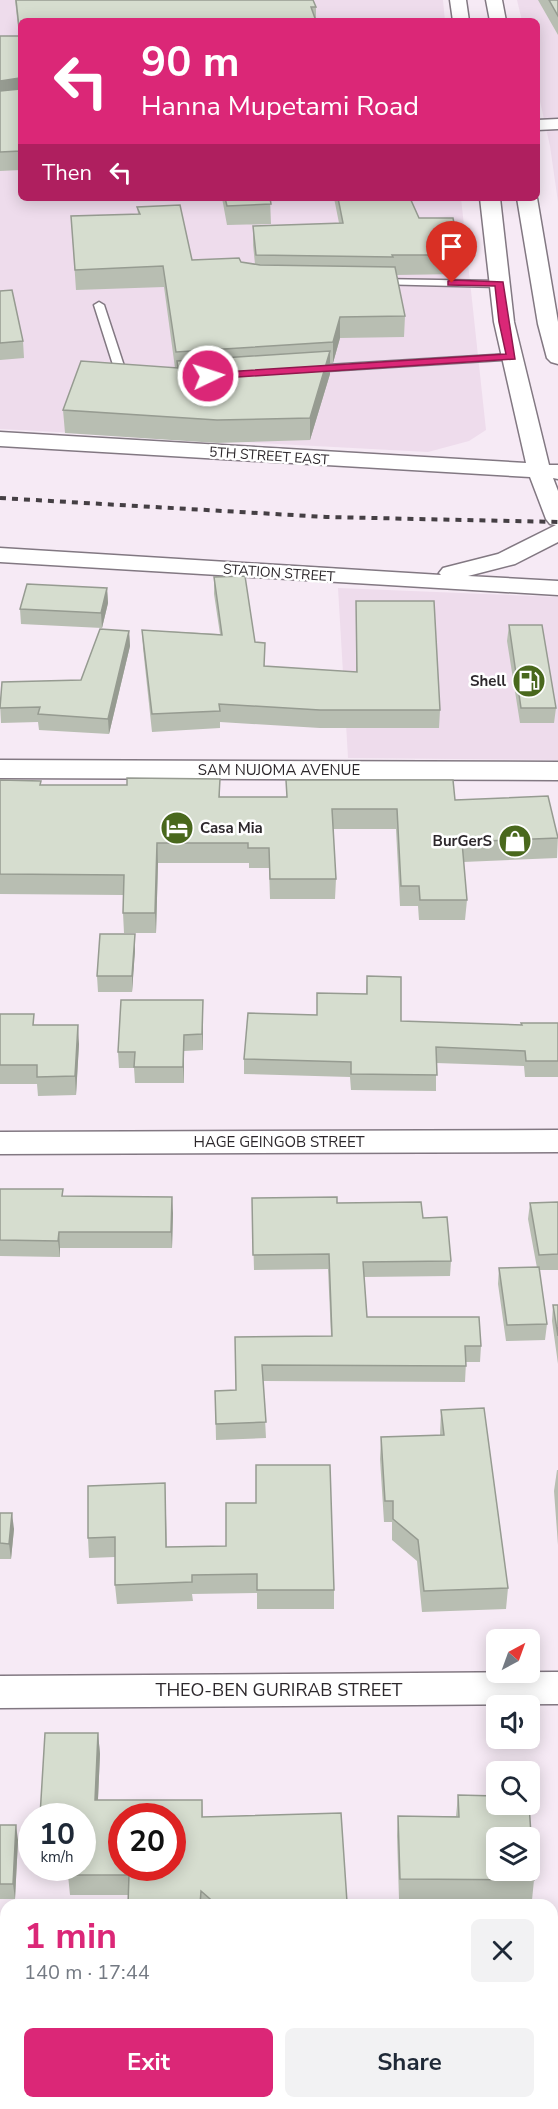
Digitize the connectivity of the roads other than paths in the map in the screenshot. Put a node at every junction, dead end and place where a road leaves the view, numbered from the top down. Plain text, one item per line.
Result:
1 (458, 0) edge
2 (494, 0) edge
3 (461, 18) edge
4 (497, 18) edge
5 (558, 124) edge
6 (540, 125) edge
7 (490, 201) edge
8 (528, 201) edge
9 (368, 282) edge
10 (499, 284) junction
11 (99, 305) dead end
12 (512, 357) junction
13 (558, 358) edge
14 (302, 370) edge
15 (145, 378) edge
16 (0, 439) edge
17 (458, 468) junction
18 (548, 472) edge
19 (555, 513) edge
20 (558, 532) edge
21 (0, 555) edge
22 (413, 581) junction
23 (558, 588) edge
24 (0, 769) edge
25 (558, 771) edge
26 (558, 1141) edge
27 (0, 1143) edge
28 (558, 1688) edge
29 (0, 1692) edge

1 - 3 street
2 - 4 street
5 - 6 street
7 - 10 street
8 - 13 street
9 - 10 lane
10 - 12 street
11 - 15 lane
12 - 14 lane
12 - 18 street
16 - 17 street, 5TH STREET EAST
17 - 18 street, 5TH STREET EAST
17 - 19 street
18 - 19 street
20 - 22 street
21 - 22 street, STATION STREET
22 - 23 street, STATION STREET
24 - 25 main road, SAM NUJOMA AVENUE
26 - 27 street, HAGE GEINGOB STREET
28 - 29 street, THEO-BEN GURIRAB STREET

